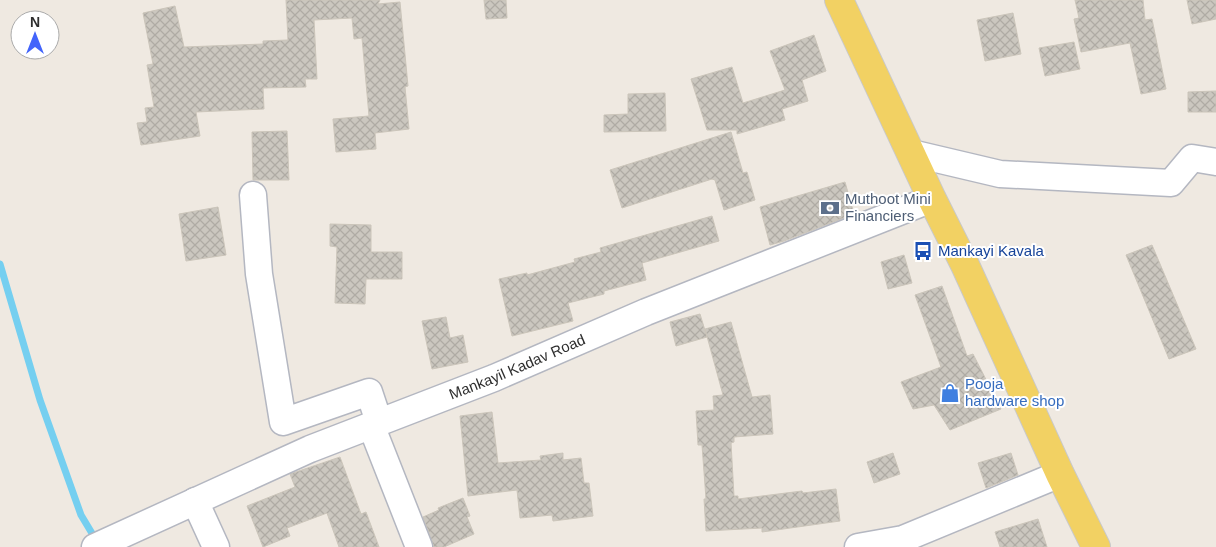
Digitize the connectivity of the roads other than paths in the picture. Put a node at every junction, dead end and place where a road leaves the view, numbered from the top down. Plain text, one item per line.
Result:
1 (839, 0) edge
2 (911, 153) junction
3 (1216, 162) edge
4 (253, 195) dead end
5 (932, 199) junction
6 (375, 424) junction
7 (1060, 474) junction
8 (195, 501) junction
9 (100, 545) edge
10 (216, 547) edge
11 (419, 547) edge
12 (858, 547) edge
13 (1096, 547) edge

1 - 2 main road
2 - 3 street
2 - 5 main road
4 - 6 street
5 - 6 street, Mankayil Kadav Road
5 - 7 main road
6 - 8 street, Mankayil Kadav Road
6 - 11 street
7 - 12 street
7 - 13 main road
8 - 9 street, Mankayil Kadav Road
8 - 10 street

